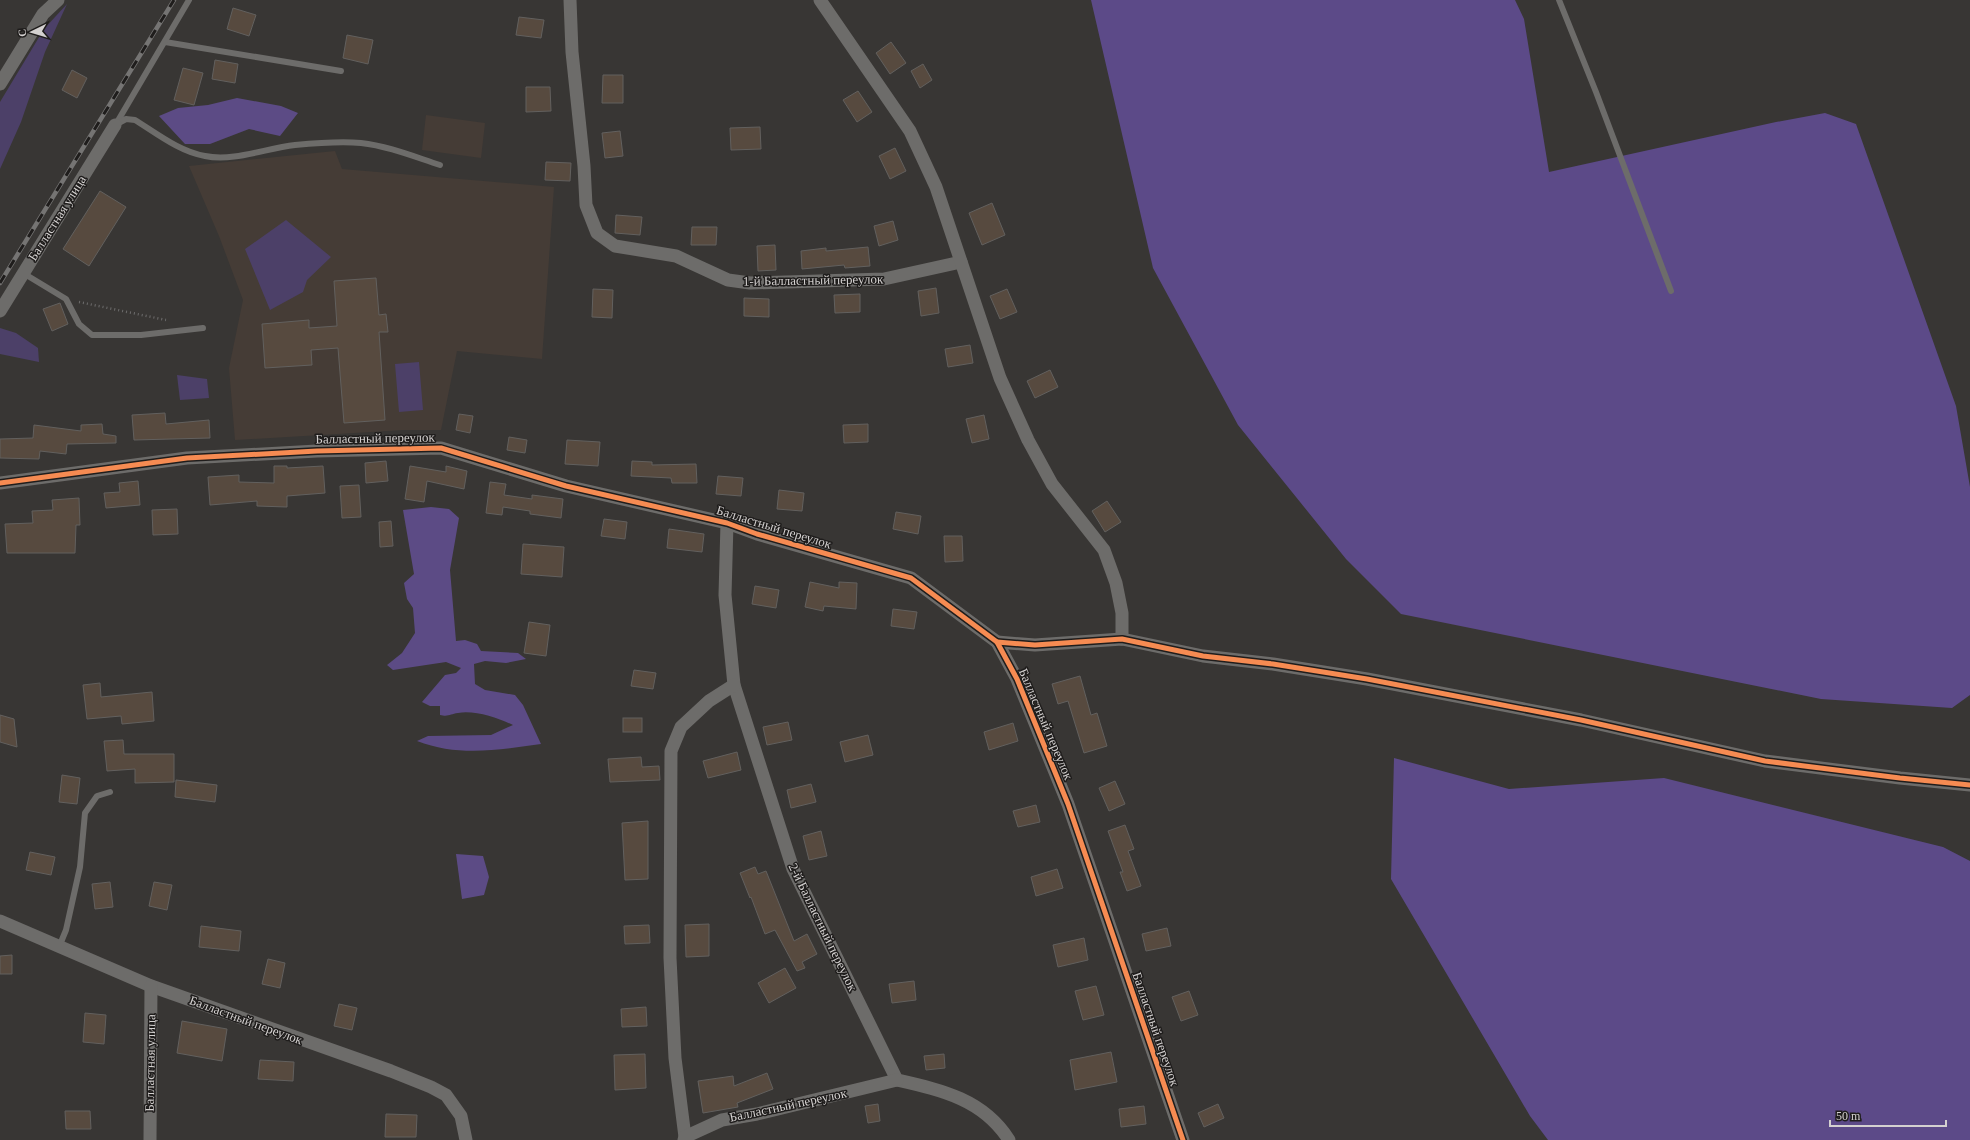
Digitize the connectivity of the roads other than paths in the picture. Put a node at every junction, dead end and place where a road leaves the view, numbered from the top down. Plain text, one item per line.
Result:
1 (58, 0) edge
2 (189, 0) edge
3 (570, 0) edge
4 (820, 0) edge
5 (1559, 0) edge
6 (165, 42) junction
7 (341, 71) dead end
8 (0, 84) edge
9 (115, 125) junction
10 (440, 165) dead end
11 (961, 262) junction
12 (23, 273) junction
13 (1671, 291) dead end
14 (0, 311) edge
15 (203, 328) dead end
16 (0, 483) edge
17 (727, 523) junction
18 (1122, 639) junction
19 (997, 642) junction
20 (734, 685) junction
21 (1970, 785) edge
22 (110, 792) dead end
23 (0, 921) edge
24 (59, 948) junction
25 (151, 986) junction
26 (897, 1080) junction
27 (684, 1139) edge
28 (150, 1140) edge
29 (466, 1140) edge
30 (1008, 1140) edge
31 (1183, 1140) edge

1 - 8 street
2 - 6 lane
3 - 11 street, 1-й Балластный переулок
4 - 11 street
5 - 13 lane
6 - 7 lane
6 - 9 lane
9 - 10 lane
9 - 12 street, Балластная улица
11 - 18 street
12 - 14 street, Балластная улица
12 - 15 lane
16 - 17 street, Балластный переулок
17 - 19 street, Балластный переулок
17 - 20 street, 2-й Балластный переулок
18 - 19 street
18 - 21 street
19 - 31 street, Балластный переулок
20 - 26 street, 2-й Балластный переулок
20 - 27 street
22 - 24 lane
23 - 24 street, Балластный переулок
24 - 25 street, Балластный переулок
25 - 28 street, Балластная улица
25 - 29 street, Балластный переулок
26 - 27 street, Балластный переулок
26 - 30 street

